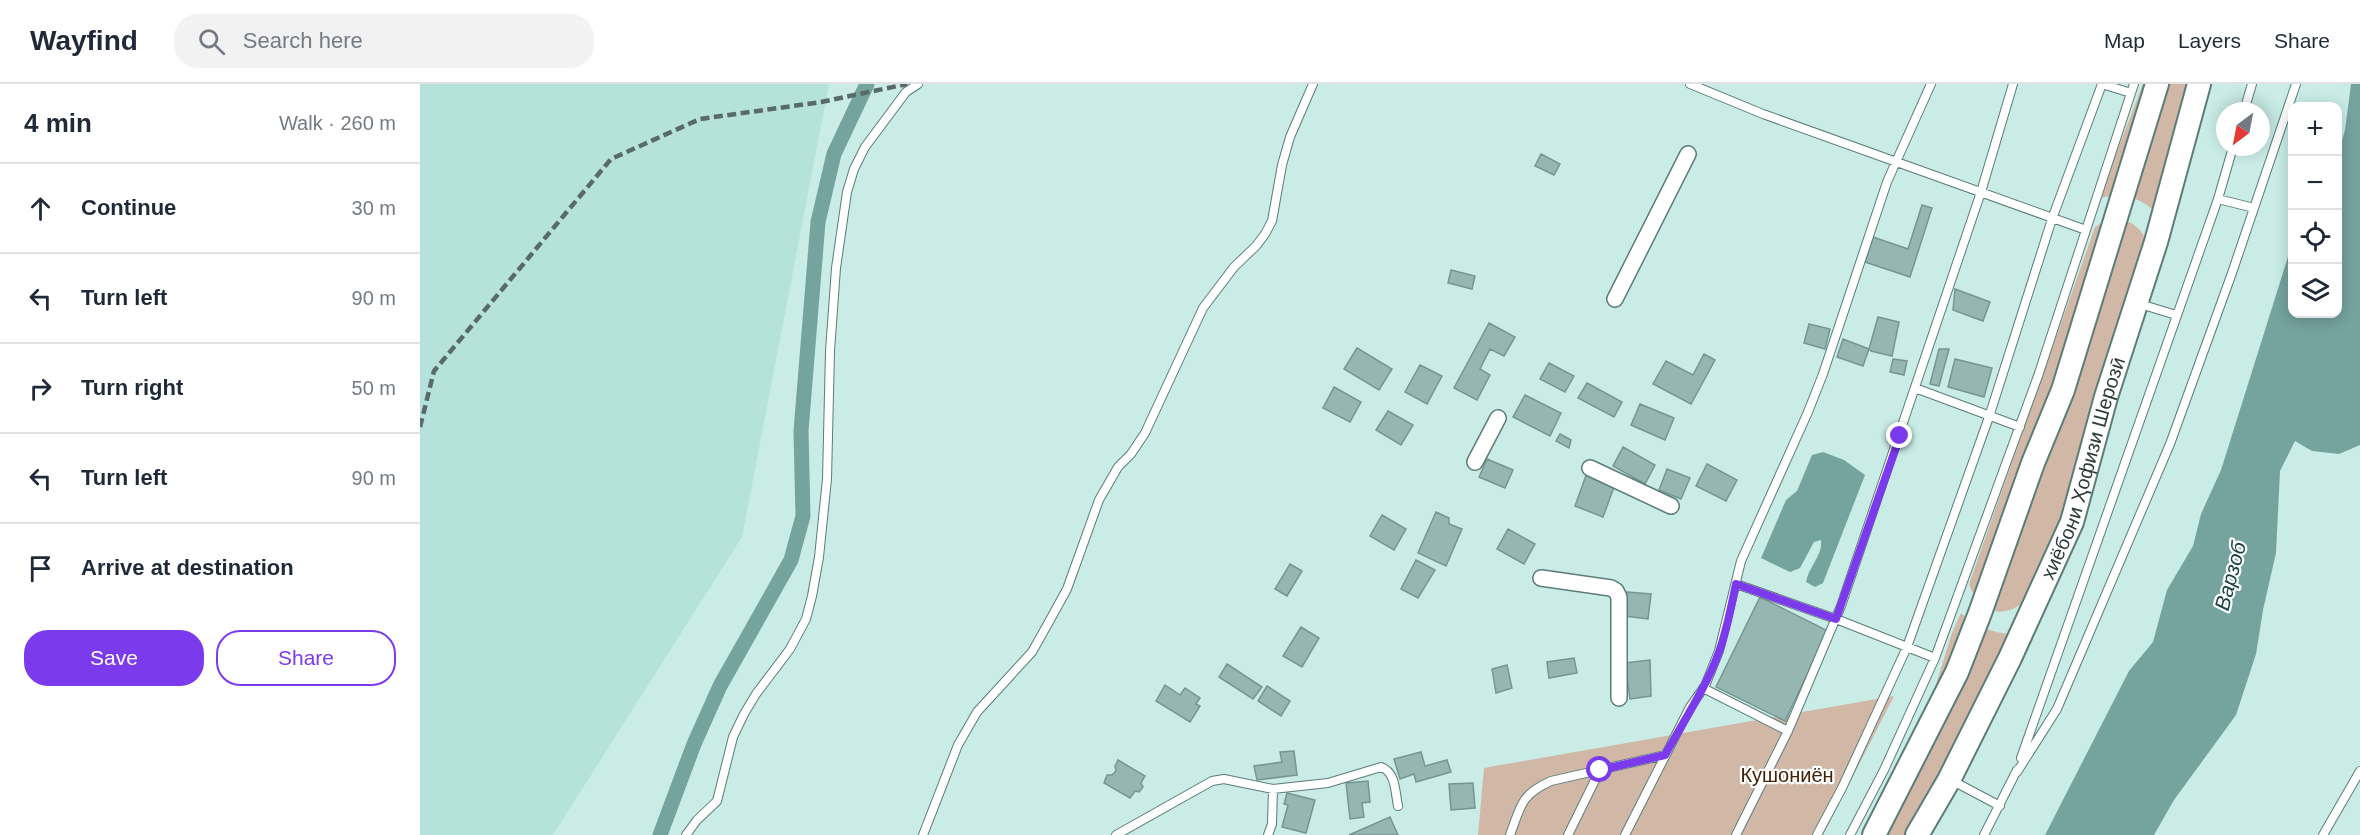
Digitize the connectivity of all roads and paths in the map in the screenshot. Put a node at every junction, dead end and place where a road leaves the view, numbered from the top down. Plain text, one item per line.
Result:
1 (918, 84) edge
2 (1314, 84) edge
3 (1690, 84) edge
4 (1931, 84) edge
5 (2013, 84) edge
6 (2102, 84) edge
7 (2134, 84) edge
8 (2157, 84) edge
9 (2199, 84) edge
10 (2252, 84) edge
11 (2296, 84) edge
12 (2131, 93) junction
13 (2247, 102) edge
14 (1688, 153) dead end
15 (2230, 156) edge
16 (1897, 163) junction
17 (1981, 192) junction
18 (2218, 199) junction
19 (2254, 208) junction
20 (2052, 219) junction
21 (2086, 230) junction
22 (1614, 299) dead end
23 (2136, 303) junction
24 (2176, 315) junction
25 (1915, 388) junction
26 (1989, 417) junction
27 (1498, 418) dead end
28 (2020, 427) junction
29 (1474, 462) dead end
30 (1590, 468) dead end
31 (1671, 506) dead end
32 (1540, 578) dead end
33 (1736, 584) junction
34 (1836, 619) junction
35 (1907, 647) junction
36 (1935, 658) junction
37 (1703, 688) junction
38 (1619, 698) dead end
39 (1788, 730) junction
40 (1665, 755) junction
41 (1600, 770) junction
42 (2360, 771) edge
43 (2017, 772) junction
44 (1949, 780) junction
45 (1273, 789) junction
46 (1398, 806) dead end
47 (2000, 806) junction
48 (686, 835) edge
49 (923, 835) edge
50 (1116, 835) edge
51 (1268, 835) edge
52 (1510, 835) edge
53 (1568, 835) edge
54 (1625, 835) edge
55 (1736, 835) edge
56 (1817, 835) edge
57 (1850, 835) edge
58 (1874, 835) edge
59 (1917, 835) edge
60 (1984, 835) edge
61 (2323, 835) edge

1 - 48 lane
2 - 49 lane
3 - 16 lane
4 - 16 lane
5 - 17 lane
6 - 12 lane
6 - 20 lane
7 - 12 lane
8 - 58 main road
9 - 23 main road, хиёбони Ҳофизи Шерозӣ
10 - 13 lane
11 - 19 lane
12 - 21 lane
14 - 22 street
15 - 18 lane
16 - 17 lane
16 - 33 lane
17 - 20 lane
17 - 25 lane
18 - 19 lane
18 - 24 lane
19 - 43 lane
20 - 21 lane
20 - 26 lane
21 - 28 lane
23 - 24 lane
23 - 44 main road, хиёбони Ҳофизи Шерозӣ
24 - 43 lane
25 - 26 lane
25 - 34 lane
26 - 28 lane
26 - 35 lane
27 - 29 street
28 - 36 lane
30 - 31 street
32 - 38 street
33 - 34 lane
33 - 37 lane
34 - 35 lane
34 - 39 lane
35 - 36 lane
35 - 56 lane
36 - 57 lane
37 - 39 lane
37 - 40 lane
39 - 55 lane
40 - 41 lane
40 - 54 lane
41 - 52 lane
41 - 53 lane
42 - 61 lane
43 - 47 lane
44 - 47 lane
44 - 59 main road, хиёбони Ҳофизи Шерозӣ
45 - 46 lane
45 - 50 lane
45 - 51 lane
47 - 60 lane

